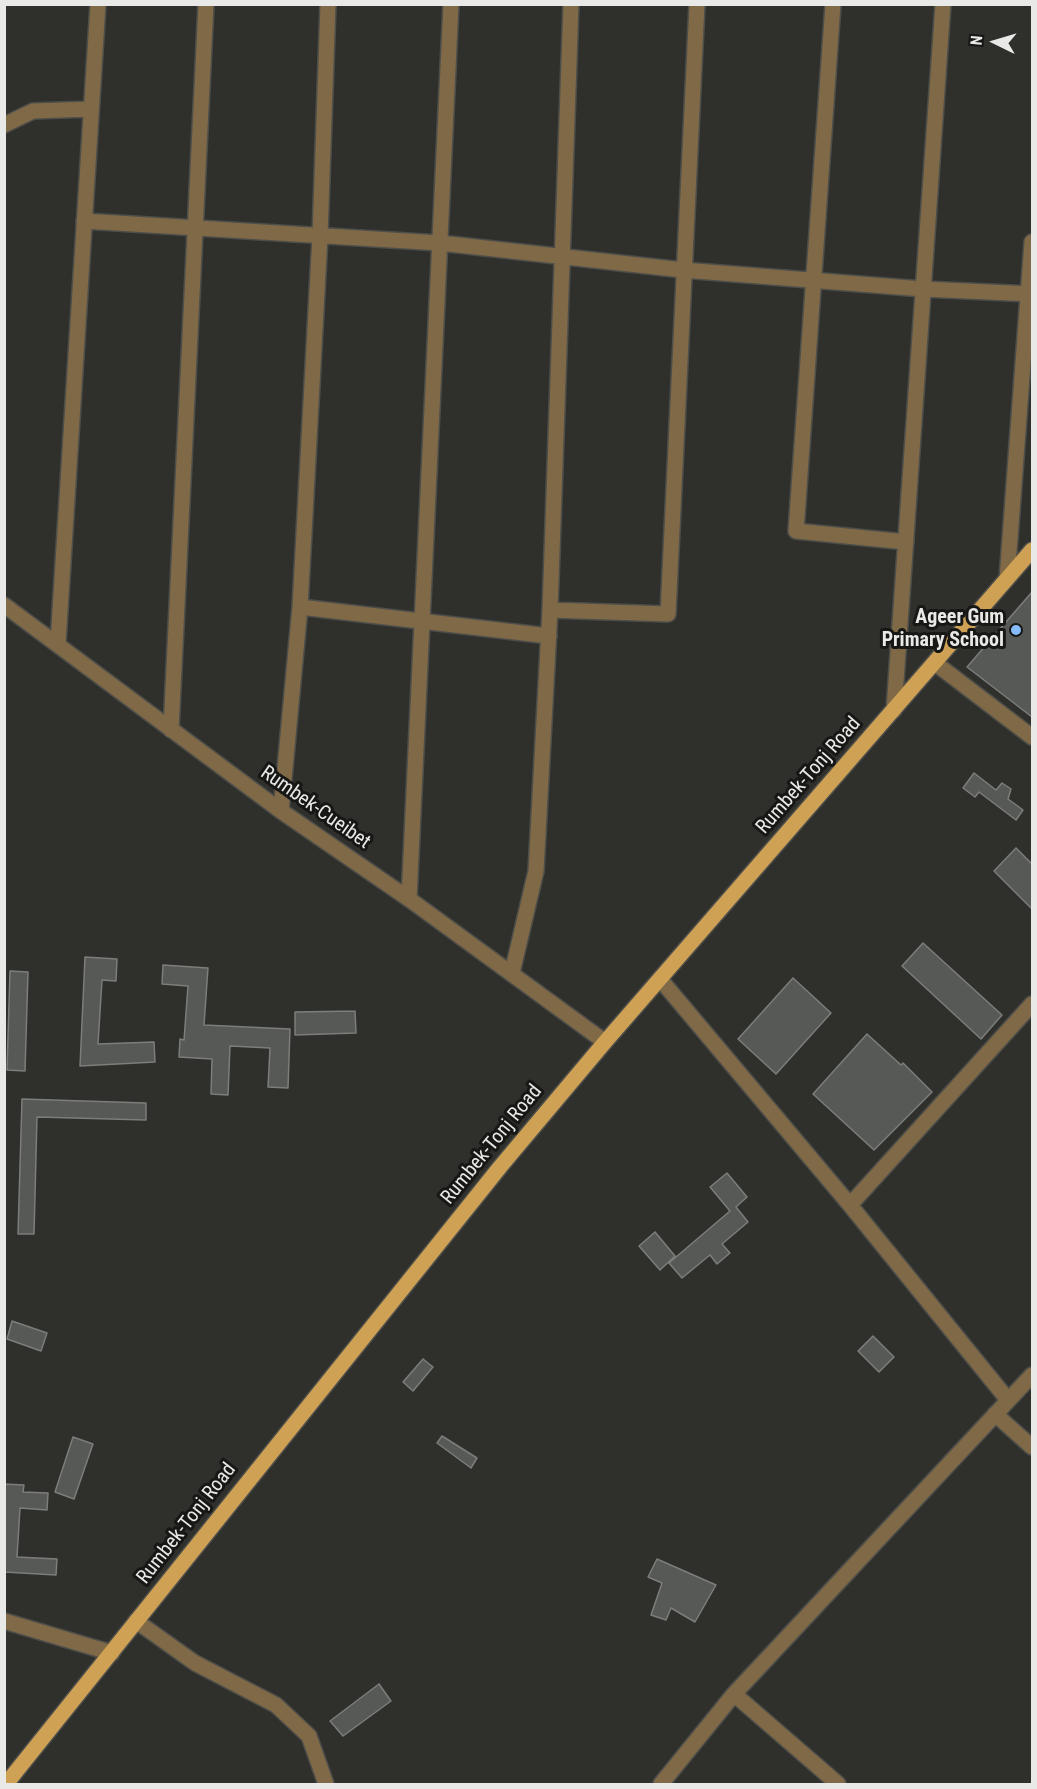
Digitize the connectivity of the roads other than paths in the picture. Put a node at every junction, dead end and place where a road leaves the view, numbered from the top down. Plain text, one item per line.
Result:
1 (98, 4) edge
2 (206, 4) edge
3 (328, 4) edge
4 (452, 4) edge
5 (571, 4) edge
6 (697, 4) edge
7 (833, 4) edge
8 (943, 4) edge
9 (91, 109) junction
10 (4, 125) edge
11 (84, 221) junction
12 (195, 230) junction
13 (320, 236) junction
14 (1032, 242) edge
15 (440, 243) junction
16 (561, 257) junction
17 (683, 270) junction
18 (814, 280) junction
19 (923, 289) junction
20 (1030, 294) edge
21 (906, 542) junction
22 (1032, 550) edge
23 (1007, 579) junction
24 (4, 605) edge
25 (300, 607) junction
26 (550, 610) junction
27 (422, 619) junction
28 (549, 636) junction
29 (58, 643) junction
30 (935, 663) junction
31 (894, 710) junction
32 (171, 730) junction
33 (1032, 737) edge
34 (281, 811) junction
35 (409, 899) junction
36 (512, 973) junction
37 (660, 979) junction
38 (1032, 1004) edge
39 (604, 1042) junction
40 (850, 1205) junction
41 (1032, 1375) edge
42 (1008, 1400) junction
43 (995, 1414) junction
44 (1032, 1447) edge
45 (4, 1621) edge
46 (136, 1622) junction
47 (112, 1653) junction
48 (734, 1694) junction
49 (6, 1785) edge
50 (326, 1785) edge
51 (661, 1785) edge
52 (838, 1785) edge

1 - 9 street
2 - 12 street
3 - 13 street
4 - 15 street
5 - 16 street
6 - 17 street
7 - 18 street
8 - 19 street
9 - 10 street
9 - 11 street
11 - 12 street
11 - 29 street
12 - 13 street
12 - 32 street
13 - 15 street
13 - 25 street
14 - 20 street
15 - 16 street
15 - 27 street
16 - 17 street
16 - 26 street
17 - 18 street
17 - 26 street
18 - 19 street
18 - 21 street
19 - 20 street
19 - 21 street
20 - 23 street
21 - 31 street
22 - 23 main road, Rumbek-Tonj Road
23 - 30 main road, Rumbek-Tonj Road
24 - 29 street, Rumbek-Cueibet
25 - 27 street
25 - 34 street
26 - 28 street
27 - 28 street
27 - 35 street
28 - 36 street
29 - 32 street, Rumbek-Cueibet
30 - 31 main road, Rumbek-Tonj Road
30 - 33 street
31 - 37 main road, Rumbek-Tonj Road
32 - 34 street, Rumbek-Cueibet
34 - 35 street, Rumbek-Cueibet
35 - 36 street, Rumbek-Cueibet
36 - 39 street, Rumbek-Cueibet
37 - 39 main road, Rumbek-Tonj Road
37 - 40 street
38 - 40 street
39 - 46 main road, Rumbek-Tonj Road
40 - 42 street
41 - 42 street
42 - 43 street
43 - 44 street
43 - 48 street
45 - 47 street
46 - 47 main road, Rumbek-Tonj Road
46 - 50 street
47 - 49 main road, Rumbek-Tonj Road
48 - 51 street
48 - 52 street

